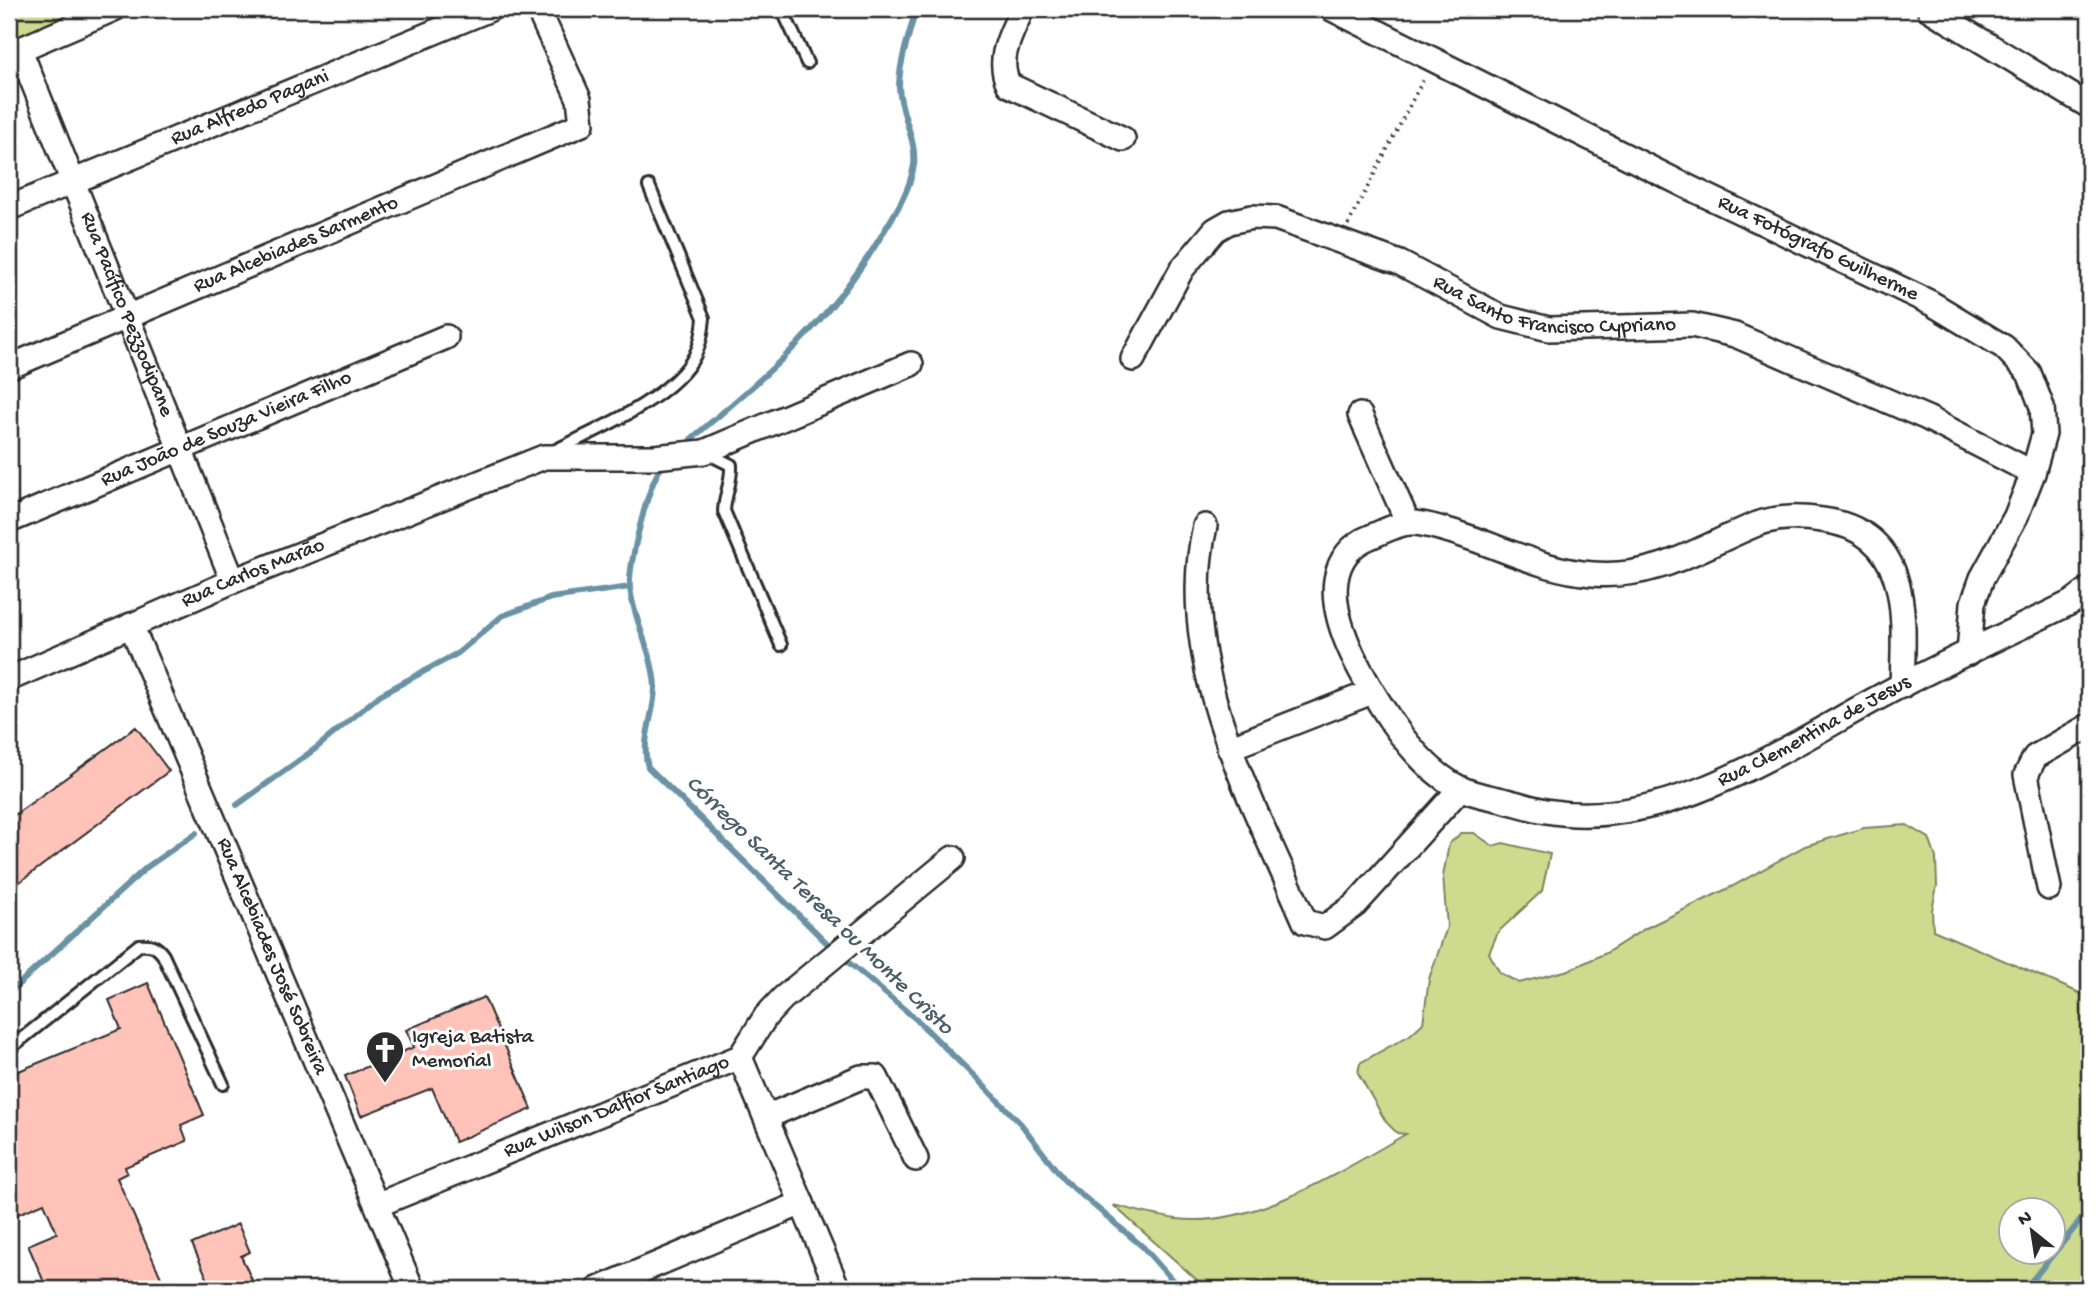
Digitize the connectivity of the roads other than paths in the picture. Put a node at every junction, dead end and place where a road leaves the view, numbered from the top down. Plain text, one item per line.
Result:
1 (490, 9) edge
2 (538, 9) edge
3 (782, 9) edge
4 (1022, 9) edge
5 (1332, 9) edge
6 (1929, 9) edge
7 (110, 10) edge
8 (14, 52) edge
9 (807, 63) dead end
10 (2089, 106) edge
11 (1123, 139) dead end
12 (72, 181) junction
13 (649, 186) dead end
14 (9, 208) edge
15 (128, 318) junction
16 (446, 337) dead end
17 (1133, 359) dead end
18 (911, 365) dead end
19 (9, 366) edge
20 (1360, 415) dead end
21 (179, 448) junction
22 (704, 452) junction
23 (544, 457) junction
24 (2034, 473) junction
25 (9, 521) edge
26 (1408, 523) junction
27 (1205, 526) dead end
28 (233, 581) junction
29 (2089, 589) edge
30 (131, 625) junction
31 (781, 645) dead end
32 (1969, 653) junction
33 (9, 679) edge
34 (1902, 686) junction
35 (1372, 692) junction
36 (2089, 726) edge
37 (1229, 748) junction
38 (1460, 789) junction
39 (953, 858) dead end
40 (2049, 888) dead end
41 (9, 1049) edge
42 (740, 1057) junction
43 (223, 1084) dead end
44 (766, 1117) junction
45 (916, 1159) dead end
46 (802, 1203) junction
47 (377, 1206) junction
48 (412, 1289) edge
49 (598, 1289) edge
50 (838, 1289) edge

1 - 12 street, Rua Alfredo Pagani
2 - 15 street, Rua Alcebiades Sarmento
3 - 9 lane
4 - 11 street
5 - 24 street, Rua Fotógrafo Guilherme
6 - 10 street
7 - 8 street
8 - 12 street, Rua Pacífico Pezzodipane
12 - 14 street, Rua Alfredo Pagani
12 - 15 street, Rua Pacífico Pezzodipane
13 - 23 lane
15 - 19 street, Rua Alcebiades Sarmento
15 - 21 street, Rua Pacífico Pezzodipane
16 - 21 street, Rua João de Souza Vieira Filho
17 - 24 street, Rua Santo Francisco Cypriano
18 - 22 street
20 - 26 street
21 - 25 street, Rua João de Souza Vieira Filho
21 - 28 street, Rua Pacífico Pezzodipane
22 - 23 street
22 - 31 lane
23 - 28 street, Rua Carlos Marão
24 - 32 street, Rua Fotógrafo Guilherme
26 - 34 street, Rua Clementina de Jesus
26 - 35 street, Rua Clementina de Jesus
27 - 37 street
28 - 30 street, Rua Carlos Marão
29 - 32 street
30 - 33 street, Rua Carlos Marão
30 - 47 street, Rua Alcebiades José Sobreira
32 - 34 street
34 - 38 street, Rua Clementina de Jesus
35 - 37 street
35 - 38 street, Rua Clementina de Jesus
36 - 40 street
37 - 38 street
39 - 42 street, Rua Wilson Dalfior Santiago
41 - 43 lane
42 - 44 street
42 - 47 street, Rua Wilson Dalfior Santiago
44 - 45 street
44 - 46 street
46 - 49 street
46 - 50 street
47 - 48 street, Rua Alcebiades José Sobreira

